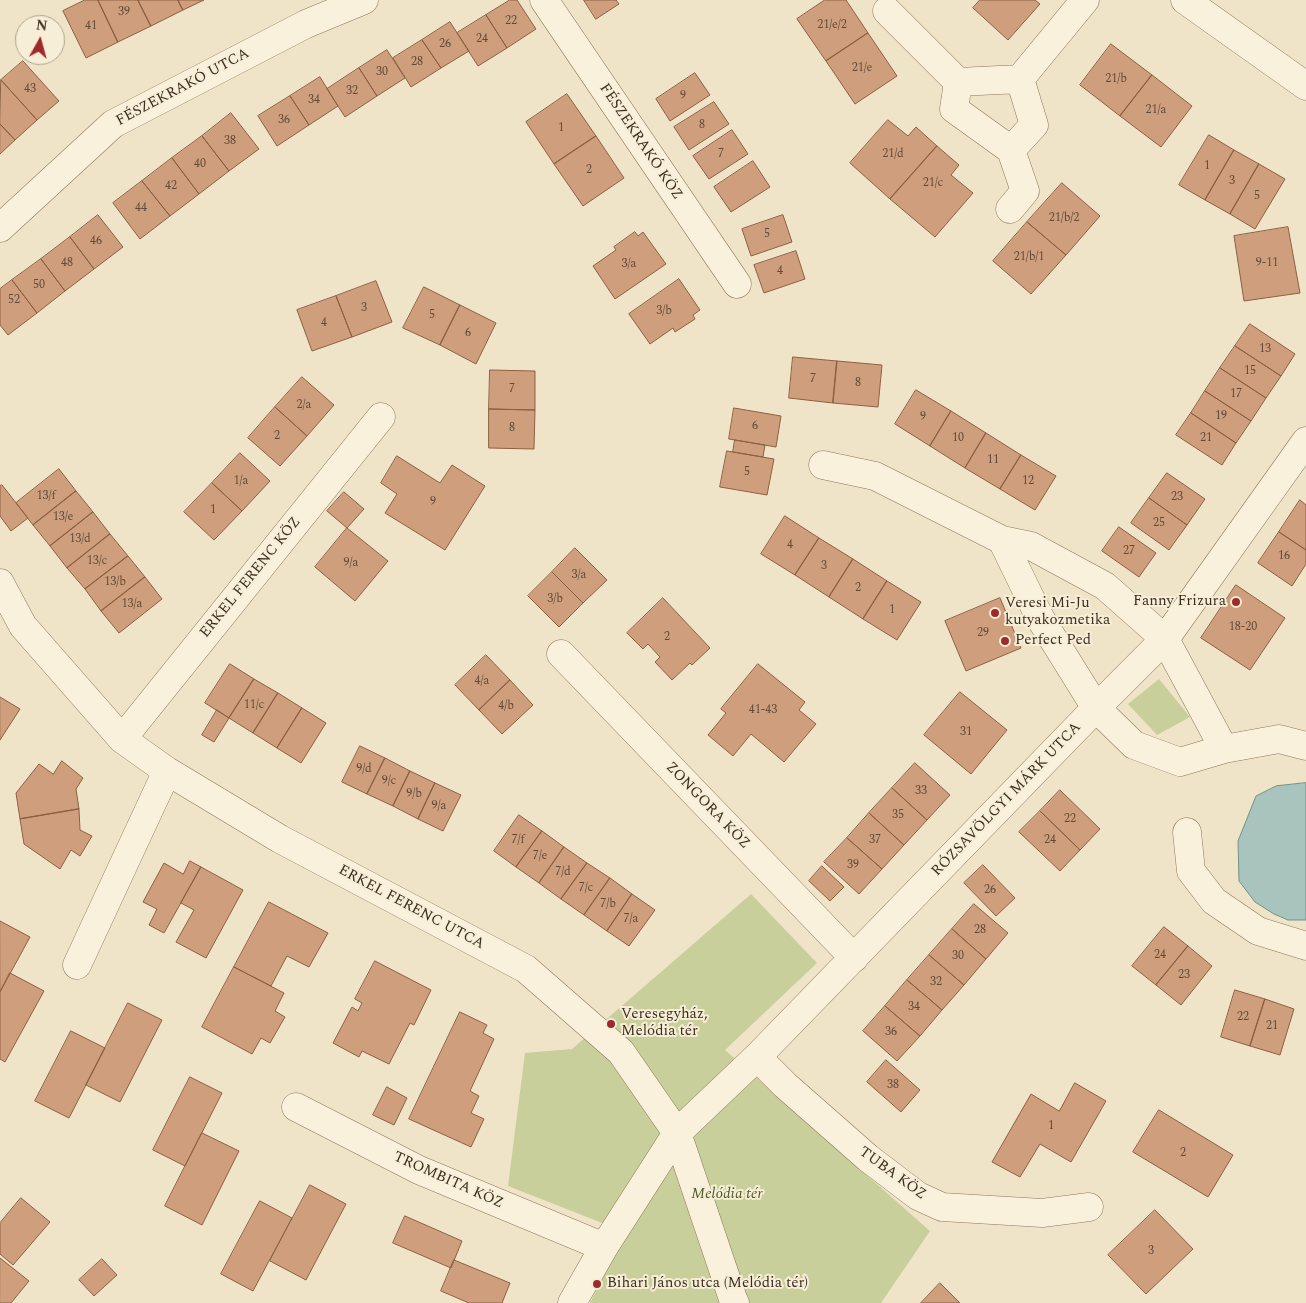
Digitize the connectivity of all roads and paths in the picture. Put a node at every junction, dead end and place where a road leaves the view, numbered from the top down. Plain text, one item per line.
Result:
1 (364, 0) edge
2 (544, 0) edge
3 (1085, 0) edge
4 (1185, 0) edge
5 (887, 11) dead end
6 (1020, 79) junction
7 (958, 82) junction
8 (1306, 86) edge
9 (1012, 150) junction
10 (1010, 209) dead end
11 (0, 228) edge
12 (737, 284) dead end
13 (381, 417) dead end
14 (1306, 441) edge
15 (823, 465) dead end
16 (1002, 540) junction
17 (0, 584) edge
18 (1165, 639) junction
19 (561, 654) dead end
20 (1096, 708) junction
21 (122, 739) junction
22 (1306, 746) edge
23 (1224, 749) junction
24 (167, 771) junction
25 (1187, 832) dead end
26 (1306, 946) edge
27 (854, 958) junction
28 (77, 965) dead end
29 (757, 1057) junction
30 (296, 1107) dead end
31 (677, 1133) junction
32 (1089, 1207) dead end
33 (604, 1248) junction
34 (572, 1303) edge
35 (735, 1303) edge

1 - 11 street, FÉSZEKRAKÓ UTCA
2 - 12 street, FÉSZEKRAKÓ KÖZ
3 - 6 street
4 - 8 street
5 - 7 street
6 - 7 street
6 - 9 street
7 - 9 street
9 - 10 street
13 - 21 street, ERKEL FERENC KÖZ
14 - 18 street, RÓZSAVÖLGYI MÁRK UTCA
15 - 16 street
16 - 18 street
16 - 20 street
17 - 21 street, ERKEL FERENC UTCA
18 - 20 street, RÓZSAVÖLGYI MÁRK UTCA
18 - 23 street
19 - 27 street, ZONGORA KÖZ
20 - 23 street
20 - 27 street, RÓZSAVÖLGYI MÁRK UTCA
21 - 24 street, ERKEL FERENC UTCA
22 - 23 street
24 - 28 street
24 - 31 street, ERKEL FERENC UTCA
25 - 26 street
27 - 29 street, RÓZSAVÖLGYI MÁRK UTCA
29 - 31 street, RÓZSAVÖLGYI MÁRK UTCA
29 - 32 street, TUBA KÖZ
30 - 33 street, TROMBITA KÖZ
31 - 33 street, RÓZSAVÖLGYI MÁRK UTCA
31 - 35 street, ERKEL FERENC UTCA
33 - 34 street, RÓZSAVÖLGYI MÁRK UTCA

